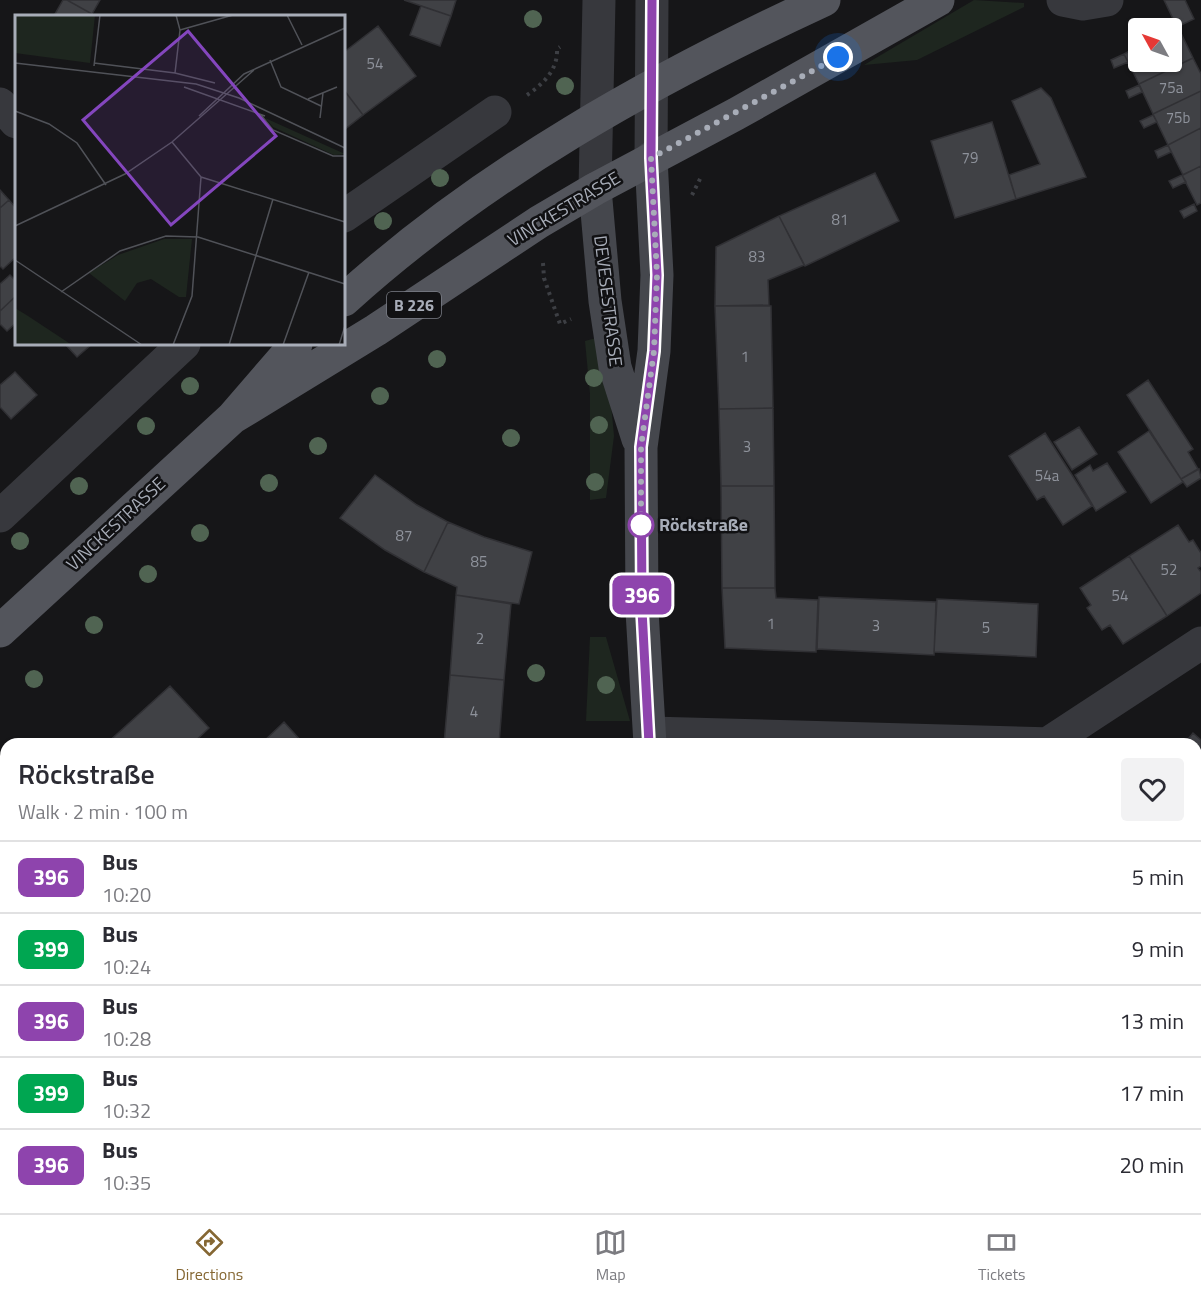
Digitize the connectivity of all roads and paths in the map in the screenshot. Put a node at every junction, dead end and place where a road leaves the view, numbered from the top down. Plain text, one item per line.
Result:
1 (599, 0) edge
2 (652, 0) edge
3 (824, 0) edge
4 (938, 0) edge
5 (1063, 0) edge
6 (1107, 0) edge
7 (650, 89) junction
8 (0, 104) edge
9 (495, 112) dead end
10 (595, 118) junction
11 (15, 121) edge
12 (651, 158) junction
13 (595, 189) junction
14 (345, 215) edge
15 (345, 299) edge
16 (183, 345) edge
17 (295, 345) edge
18 (232, 418) junction
19 (641, 447) junction
20 (0, 516) edge
21 (0, 631) edge
22 (1201, 643) edge
23 (650, 738) edge
24 (687, 738) edge
25 (779, 738) edge
26 (1059, 738) edge

1 - 10 street
2 - 7 street
3 - 7 main road, B 226
4 - 12 main road, VINCKESTRASSE / B 226
5 - 6 street
7 - 10 main road, B 226
7 - 12 street
8 - 11 street
9 - 14 street
10 - 13 street
10 - 15 main road, B 226
12 - 13 main road, VINCKESTRASSE / B 226
12 - 19 street, DEVESESTRASSE
13 - 18 main road, VINCKESTRASSE / B 226
13 - 19 street, DEVESESTRASSE
16 - 20 street
17 - 18 main road, VINCKESTRASSE / B 226
18 - 21 main road, VINCKESTRASSE / B 226
19 - 23 street, DEVESESTRASSE
22 - 26 street
24 - 25 street

